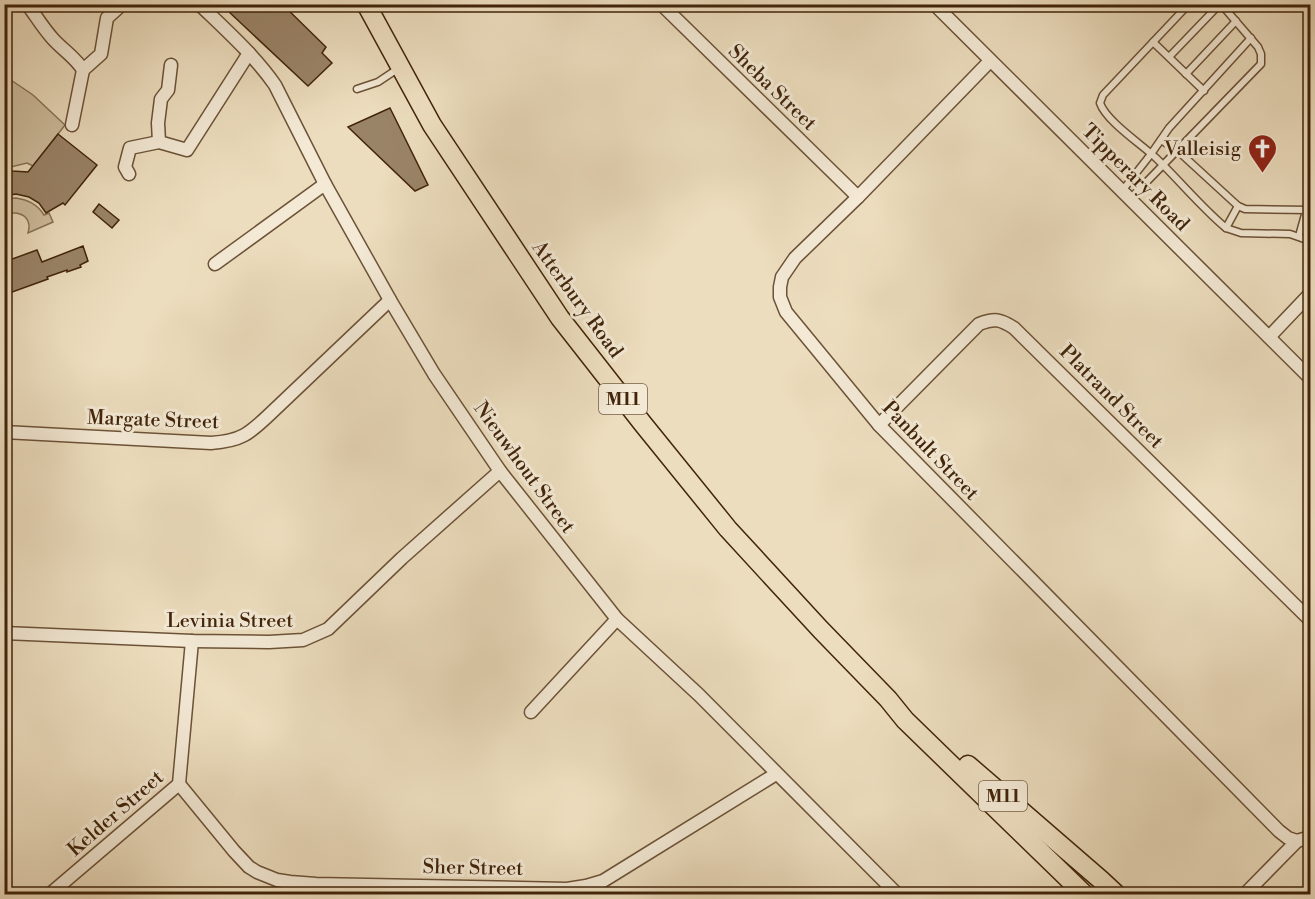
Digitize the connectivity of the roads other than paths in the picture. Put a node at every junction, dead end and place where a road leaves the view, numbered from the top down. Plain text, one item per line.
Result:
1 (27, 4) edge
2 (199, 4) edge
3 (366, 4) edge
4 (661, 4) edge
5 (934, 4) edge
6 (1189, 4) edge
7 (1220, 4) edge
8 (118, 8) dead end
9 (1236, 21) junction
10 (1251, 38) junction
11 (1154, 42) junction
12 (249, 53) junction
13 (1169, 57) junction
14 (990, 61) junction
15 (171, 65) dead end
16 (399, 67) junction
17 (83, 70) junction
18 (1186, 74) junction
19 (357, 89) dead end
20 (1204, 91) junction
21 (72, 125) dead end
22 (1161, 140) junction
23 (159, 142) junction
24 (1178, 151) junction
25 (1151, 154) junction
26 (1163, 165) junction
27 (129, 174) dead end
28 (325, 184) junction
29 (1126, 195) junction
30 (858, 197) junction
31 (1238, 206) junction
32 (1308, 210) edge
33 (1226, 228) junction
34 (1299, 236) junction
35 (1311, 241) edge
36 (215, 264) dead end
37 (1311, 294) edge
38 (390, 300) junction
39 (1269, 337) junction
40 (1311, 378) edge
41 (879, 425) junction
42 (4, 432) edge
43 (500, 471) junction
44 (617, 619) junction
45 (1311, 620) edge
46 (4, 633) edge
47 (192, 641) junction
48 (888, 699) junction
49 (531, 712) dead end
50 (776, 774) junction
51 (179, 784) junction
52 (1311, 834) edge
53 (1297, 841) junction
54 (50, 894) edge
55 (897, 894) edge
56 (1084, 894) edge
57 (1116, 894) edge
58 (1245, 894) edge

1 - 17 street
2 - 12 street, Nieuwhout Street
3 - 16 main road, Atterbury Road / M11
4 - 30 street, Sheba Street
5 - 14 street, Tipperary Road
6 - 11 lane
7 - 9 lane
7 - 13 lane
8 - 17 street
9 - 10 lane
9 - 18 lane
10 - 20 lane
10 - 24 lane
11 - 13 lane
11 - 25 lane
12 - 23 street
12 - 28 street, Nieuwhout Street
13 - 18 lane
14 - 29 street, Tipperary Road
14 - 30 street, Panbult Street
15 - 23 street
16 - 19 lane
16 - 48 main road, Atterbury Road / M11
17 - 21 street
18 - 20 lane
20 - 22 lane
22 - 24 lane
22 - 25 lane
23 - 27 street
24 - 26 lane
24 - 31 lane
25 - 26 lane
25 - 29 lane
26 - 29 lane
26 - 33 lane
28 - 36 street
28 - 38 street, Nieuwhout Street
29 - 39 street, Tipperary Road
30 - 41 street, Panbult Street
31 - 32 lane
31 - 33 lane
32 - 34 lane
33 - 34 lane
34 - 35 lane
37 - 39 street
38 - 42 street, Margate Street
38 - 43 street, Nieuwhout Street
39 - 40 street, Tipperary Road
41 - 45 street, Platrand Street
41 - 53 street, Panbult Street
43 - 44 street, Nieuwhout Street
43 - 47 street, Levinia Street
44 - 49 street
44 - 50 street, Nieuwhout Street
46 - 47 street, Levinia Street
47 - 51 street, Kelder Street
48 - 56 main road, Atterbury Road / M11
48 - 57 main road, Atterbury Road / M11
50 - 51 street, Sher Street
50 - 55 street, Nieuwhout Street
51 - 54 street, Kelder Street
52 - 53 street
53 - 58 street

